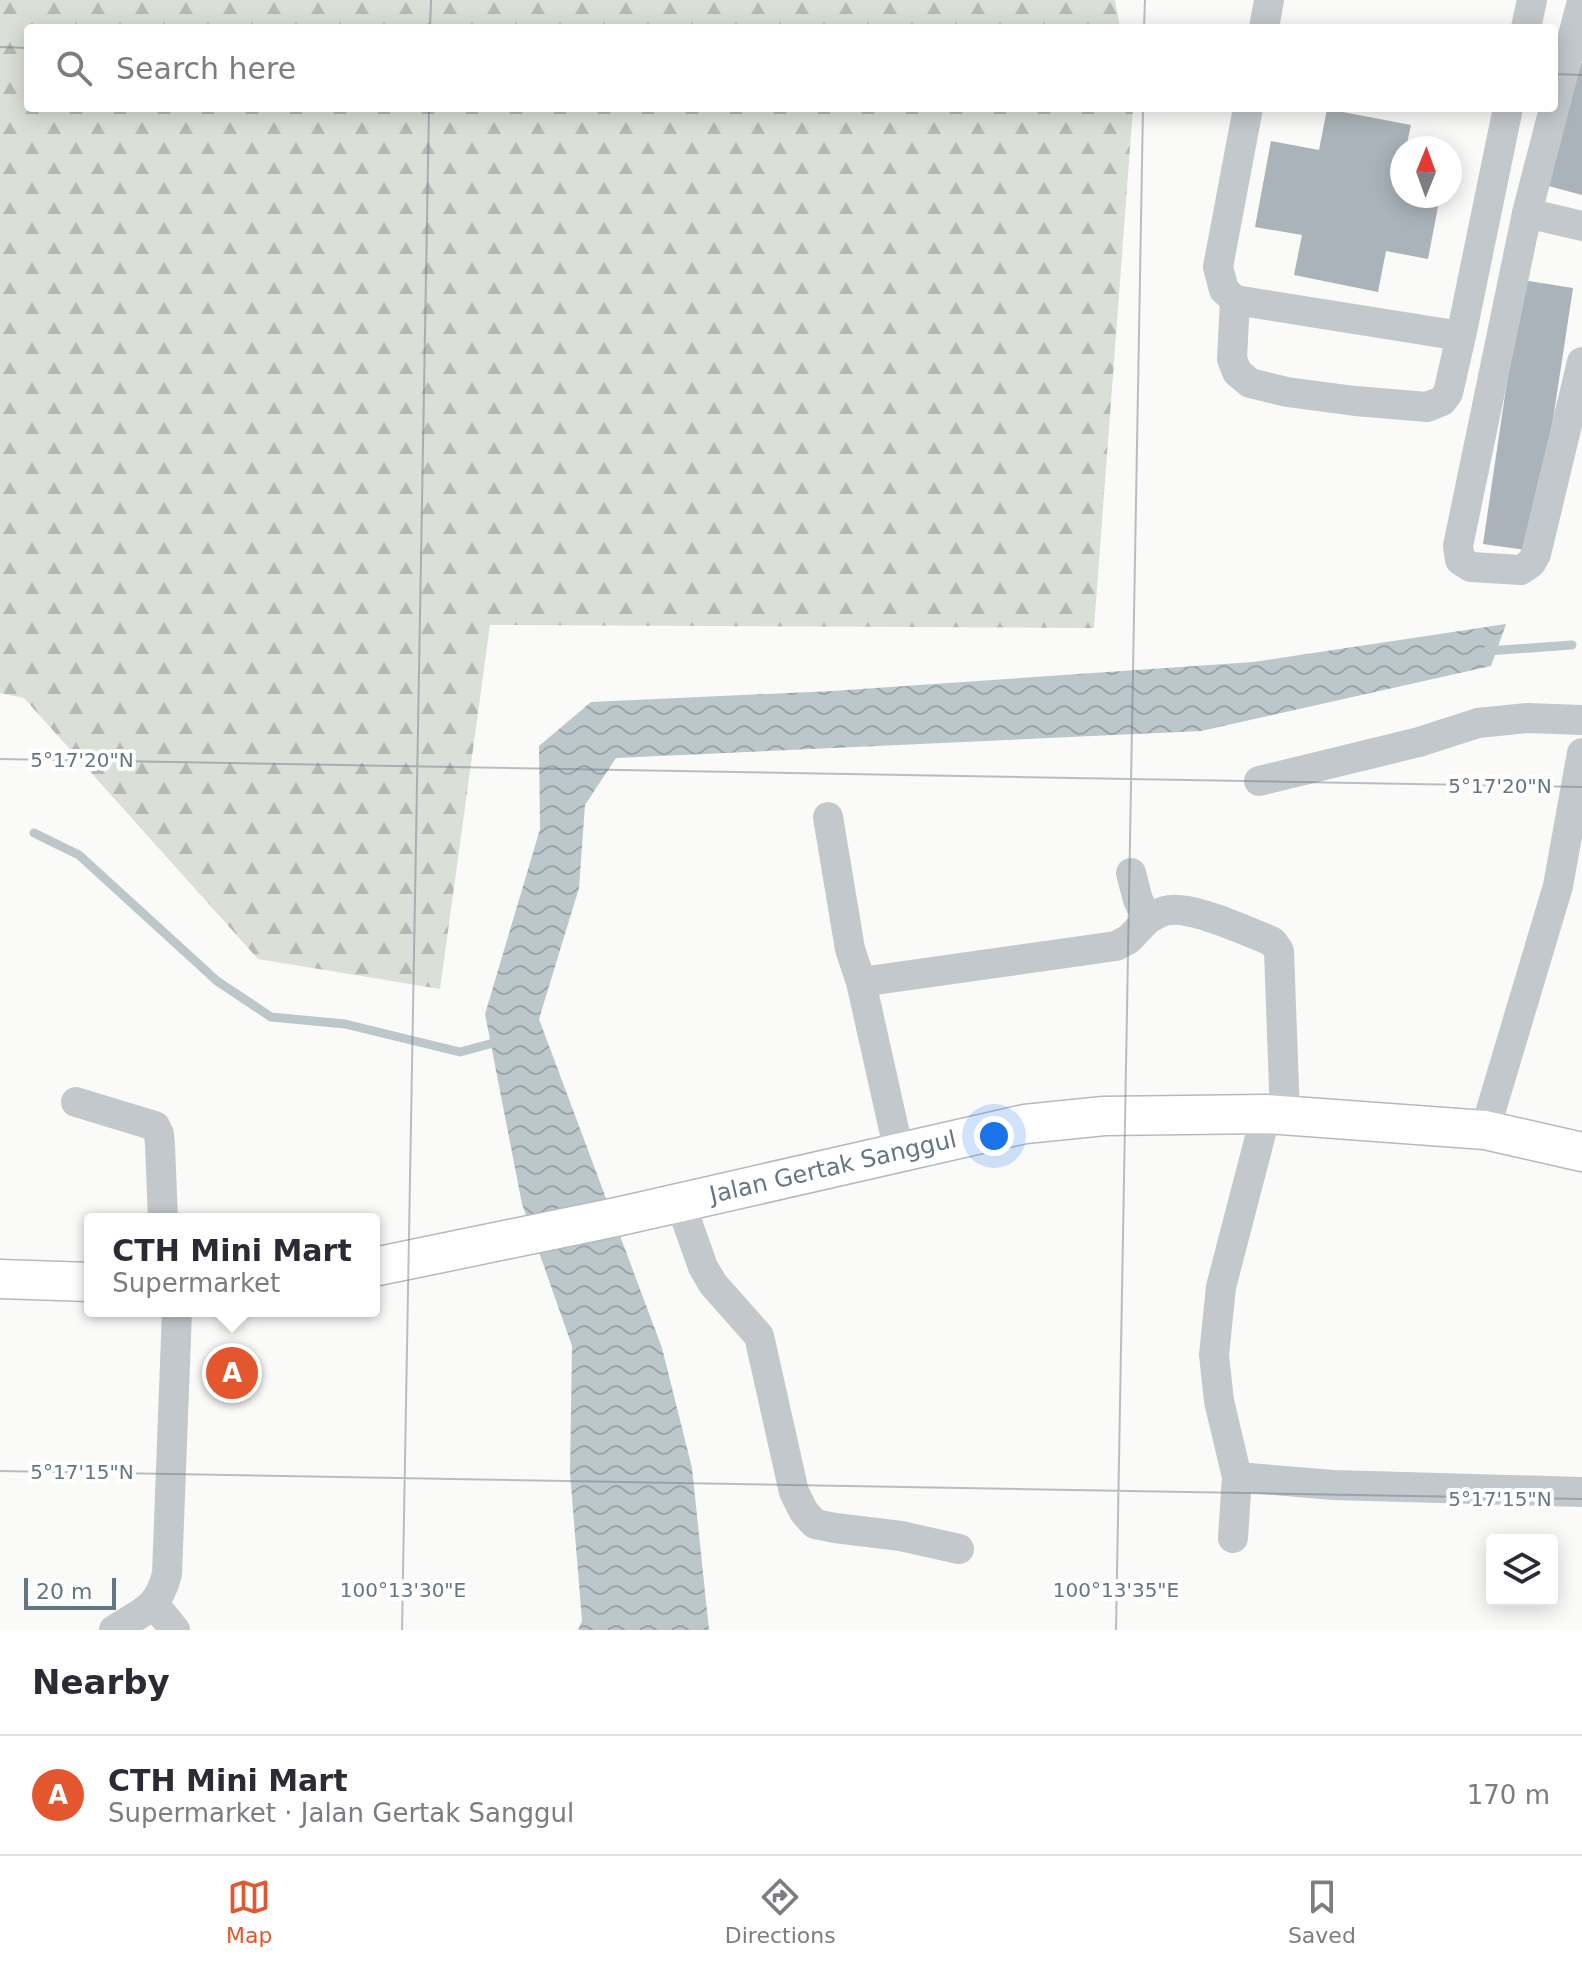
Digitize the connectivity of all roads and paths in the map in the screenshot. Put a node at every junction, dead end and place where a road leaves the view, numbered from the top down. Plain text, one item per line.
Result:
1 (1269, 0) edge
2 (1532, 0) edge
3 (1582, 1) edge
4 (1265, 24) edge
5 (1527, 24) edge
6 (1558, 94) edge
7 (1247, 112) edge
8 (1507, 112) edge
9 (1553, 112) edge
10 (1527, 213) junction
11 (1582, 226) edge
12 (1235, 300) junction
13 (1461, 336) junction
14 (1582, 362) edge
15 (1582, 720) edge
16 (1582, 753) edge
17 (1259, 781) dead end
18 (828, 817) dead end
19 (1131, 873) dead end
20 (1570, 886) edge
21 (1148, 919) junction
22 (861, 982) junction
23 (76, 1102) dead end
24 (1276, 1114) junction
25 (1485, 1130) junction
26 (899, 1152) junction
27 (1582, 1152) edge
28 (680, 1202) junction
29 (163, 1213) edge
30 (380, 1266) edge
31 (0, 1279) edge
32 (84, 1282) edge
33 (177, 1317) edge
34 (1237, 1477) junction
35 (1582, 1492) edge
36 (1233, 1538) dead end
37 (959, 1549) dead end
38 (154, 1604) junction
39 (114, 1630) edge
40 (175, 1630) edge

1 - 4 street
2 - 5 street
3 - 6 street
7 - 12 street
8 - 13 street
9 - 10 street
10 - 11 street
10 - 14 street
12 - 13 street
12 - 13 street
15 - 17 street
16 - 20 street
18 - 22 street
19 - 21 street
20 - 25 street
21 - 22 street
21 - 24 street
22 - 26 street
23 - 29 street
24 - 25 main road, Jalan Gertak Sanggul
24 - 26 main road, Jalan Gertak Sanggul
24 - 34 street
25 - 27 main road, Jalan Gertak Sanggul
26 - 28 main road, Jalan Gertak Sanggul
28 - 30 main road, Jalan Gertak Sanggul
28 - 37 street
31 - 32 main road
33 - 38 street
34 - 35 street
34 - 36 street
38 - 39 street
38 - 40 street

